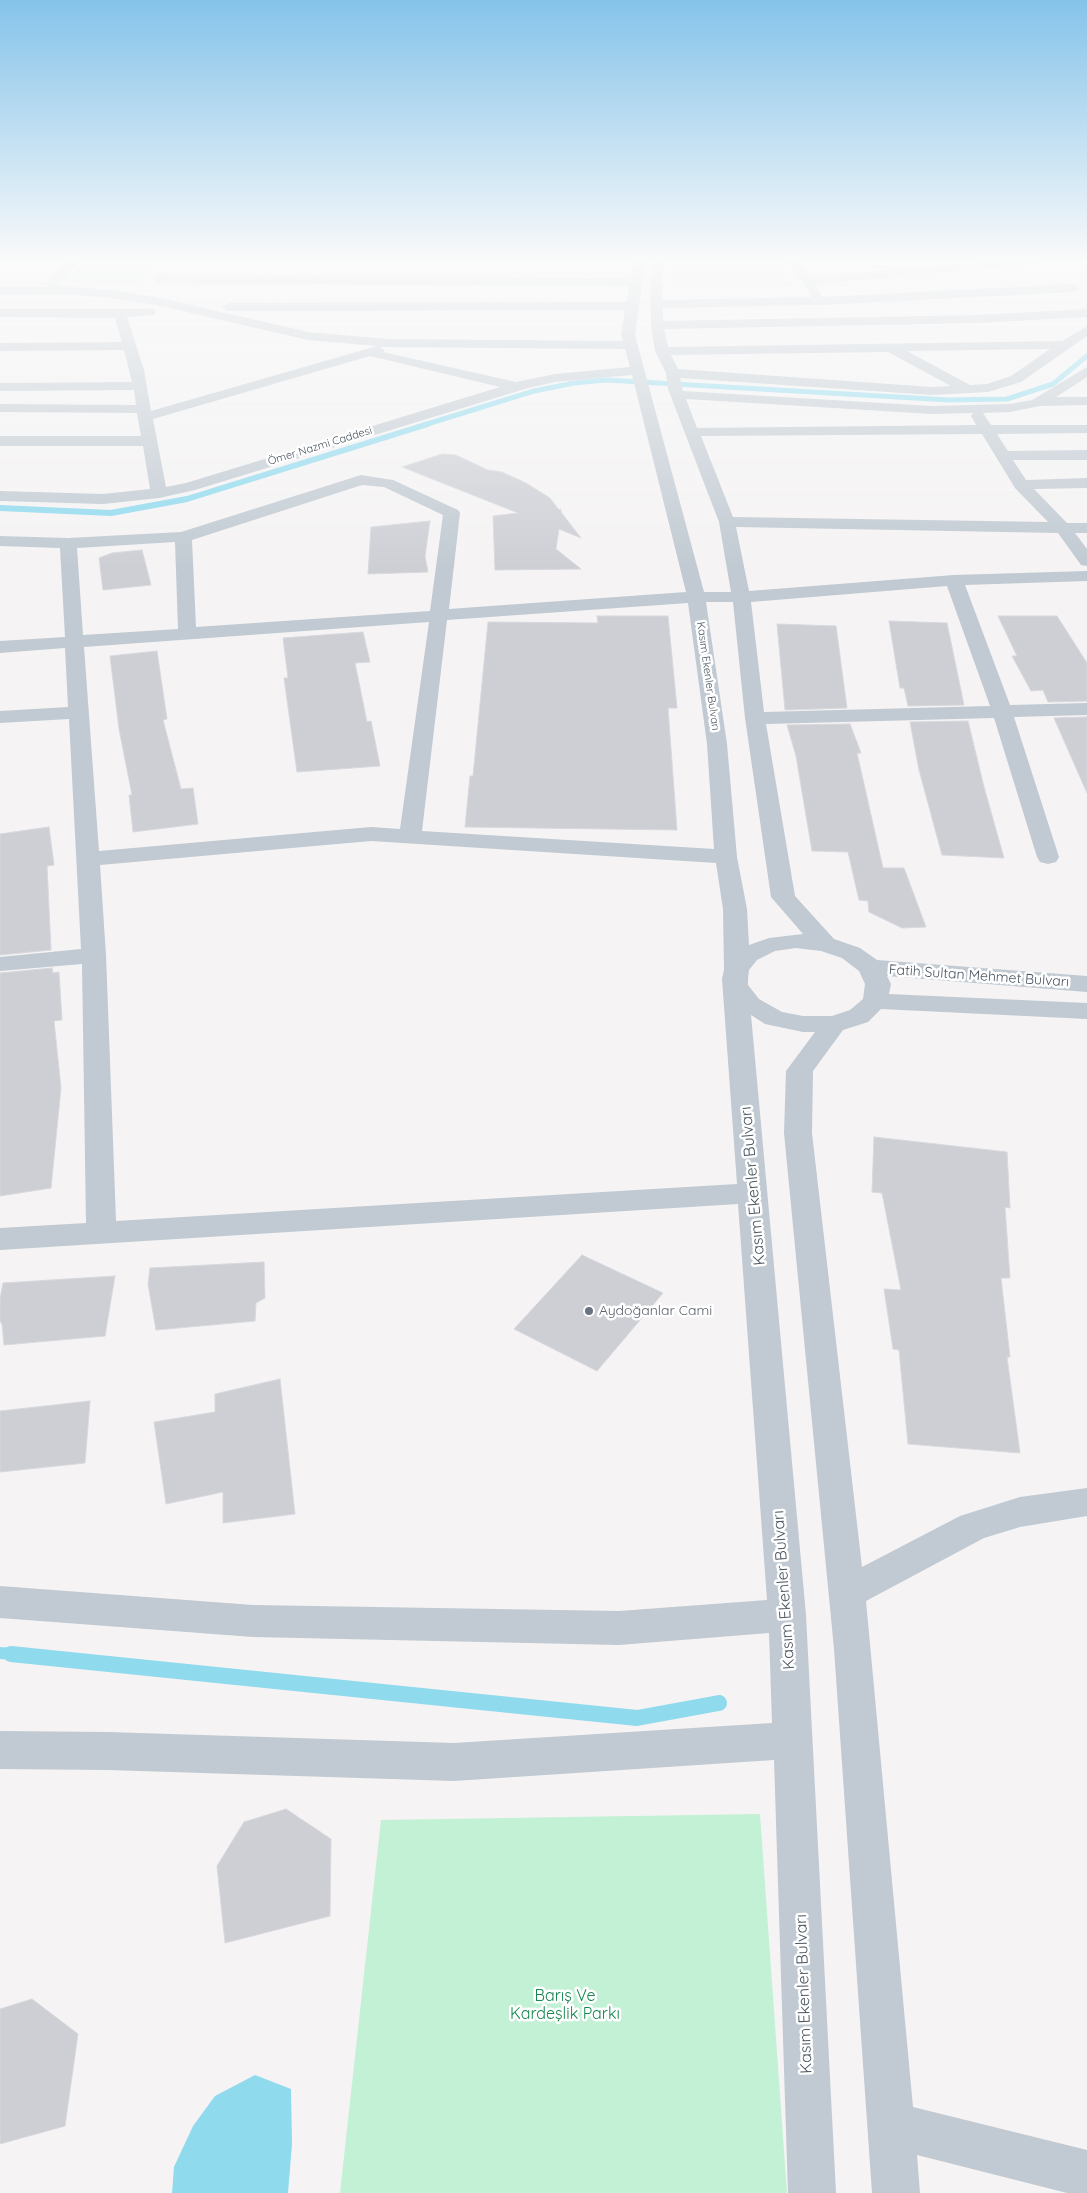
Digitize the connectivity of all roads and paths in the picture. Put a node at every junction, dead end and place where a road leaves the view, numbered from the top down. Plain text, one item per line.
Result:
1 (134, 363) edge
2 (329, 363) edge
3 (414, 363) edge
4 (635, 363) edge
5 (667, 363) edge
6 (919, 363) edge
7 (1038, 363) edge
8 (1087, 371) edge
9 (639, 378) junction
10 (675, 384) junction
11 (140, 386) junction
12 (515, 386) junction
13 (0, 387) edge
14 (968, 389) junction
15 (1087, 401) edge
16 (1036, 402) junction
17 (0, 408) edge
18 (973, 409) junction
19 (144, 413) junction
20 (1087, 428) edge
21 (986, 429) junction
22 (693, 432) junction
23 (150, 440) junction
24 (0, 441) edge
25 (1087, 455) edge
26 (1003, 456) junction
27 (1087, 482) edge
28 (1021, 484) junction
29 (159, 493) junction
30 (0, 496) edge
31 (727, 522) junction
32 (1062, 528) junction
33 (1087, 528) edge
34 (183, 537) junction
35 (0, 542) edge
36 (68, 543) junction
37 (1087, 561) edge
38 (1087, 576) edge
39 (954, 580) junction
40 (696, 596) junction
41 (741, 597) junction
42 (438, 616) junction
43 (187, 633) junction
44 (74, 641) junction
45 (0, 647) edge
46 (1087, 709) edge
47 (1002, 711) junction
48 (79, 712) junction
49 (0, 717) edge
50 (754, 718) junction
51 (410, 837) junction
52 (726, 857) junction
53 (1048, 857) dead end
54 (87, 860) junction
55 (825, 944) junction
56 (94, 955) junction
57 (0, 964) edge
58 (870, 967) junction
59 (737, 979) junction
60 (1087, 984) edge
61 (875, 1002) junction
62 (1087, 1011) edge
63 (834, 1024) junction
64 (754, 1193) junction
65 (101, 1232) junction
66 (0, 1239) edge
67 (1087, 1502) edge
68 (847, 1593) junction
69 (0, 1602) edge
70 (787, 1615) junction
71 (793, 1740) junction
72 (0, 1750) edge
73 (890, 2125) junction
74 (1087, 2174) edge
75 (812, 2193) edge
76 (896, 2193) edge

1 - 11 street
2 - 19 street
3 - 12 street
4 - 9 street, Kasım Ekenler Bulvarı
5 - 10 street
6 - 14 street
7 - 14 street
8 - 16 street
9 - 12 street, Ömer Nazmi Caddesi
9 - 40 street, Kasım Ekenler Bulvarı
10 - 14 street
10 - 18 street
10 - 22 street
11 - 13 street
11 - 19 street
12 - 29 street, Ömer Nazmi Caddesi
15 - 16 street
16 - 18 street
17 - 19 street
18 - 21 street
19 - 23 street
20 - 21 street
21 - 22 street
21 - 26 street
22 - 31 street
23 - 24 street
23 - 29 street
25 - 26 street
26 - 28 street
27 - 28 street
28 - 32 street
29 - 30 street, Ömer Nazmi Caddesi
31 - 32 street
31 - 41 street
32 - 33 street
32 - 37 street
34 - 36 street
34 - 42 street
34 - 43 street
35 - 36 street
36 - 44 street
38 - 39 street
39 - 41 street
39 - 47 street
40 - 41 street
40 - 42 street
40 - 52 street, Kasım Ekenler Bulvarı
41 - 50 street
42 - 43 street
42 - 51 street
43 - 44 street
44 - 45 street
44 - 48 street
46 - 47 street
47 - 50 street
47 - 53 street
48 - 49 street
48 - 54 street
50 - 55 street
51 - 52 street
51 - 54 street
52 - 59 street, Kasım Ekenler Bulvarı
54 - 56 street
55 - 58 street
55 - 59 street
56 - 57 street
56 - 65 street
58 - 60 street, Fatih Sultan Mehmet Bulvarı
58 - 61 street
59 - 63 street
59 - 64 street, Kasım Ekenler Bulvarı
61 - 62 street, Fatih Sultan Mehmet Bulvarı
61 - 63 street
63 - 68 street
64 - 65 street
64 - 70 street, Kasım Ekenler Bulvarı
65 - 66 street
67 - 68 street
68 - 73 street
69 - 70 street
70 - 71 street, Kasım Ekenler Bulvarı
71 - 72 street
71 - 75 street, Kasım Ekenler Bulvarı
73 - 74 street
73 - 76 street

